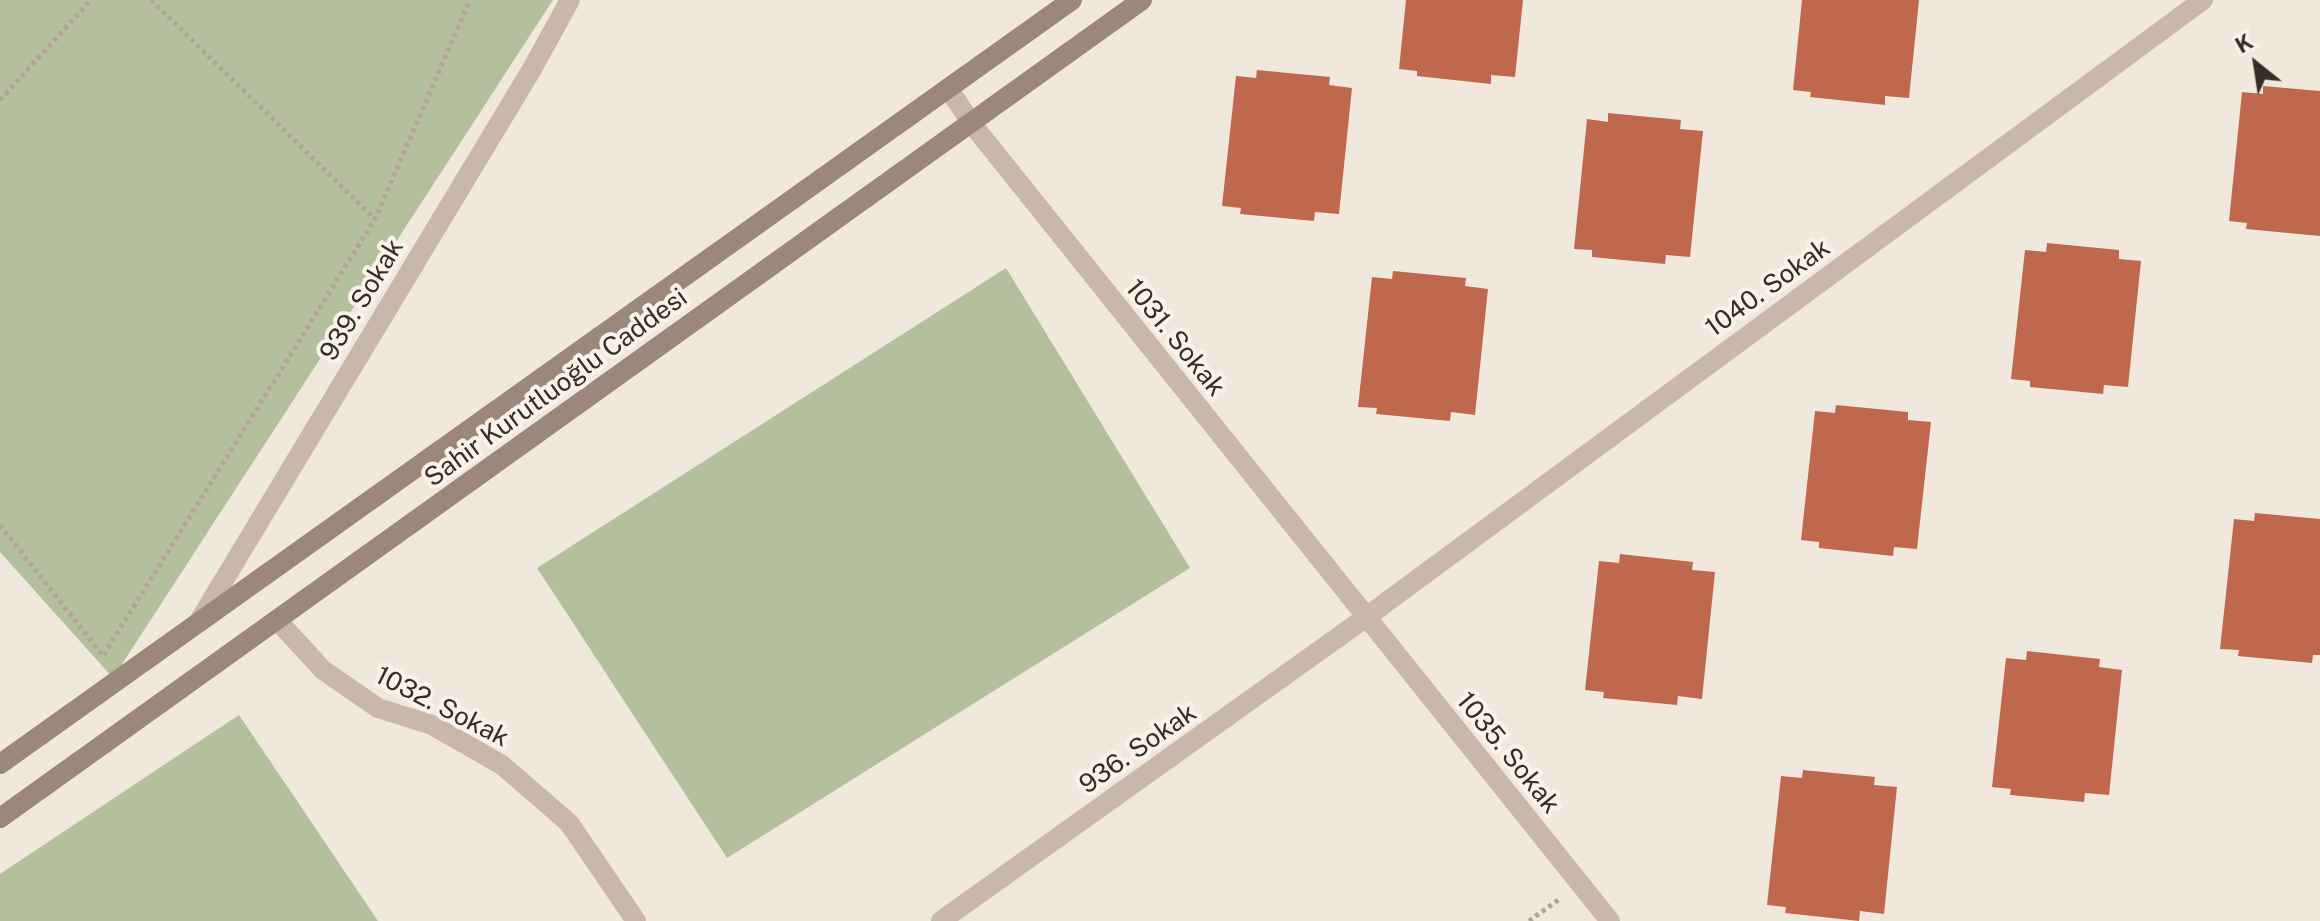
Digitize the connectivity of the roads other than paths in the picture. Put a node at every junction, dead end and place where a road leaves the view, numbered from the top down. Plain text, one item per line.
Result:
1 (570, 0) edge
2 (1072, 0) edge
3 (1142, 0) edge
4 (2203, 0) edge
5 (948, 88) junction
6 (972, 124) junction
7 (1365, 618) junction
8 (277, 620) junction
9 (196, 626) junction
10 (0, 764) edge
11 (0, 818) edge
12 (636, 921) edge
13 (941, 921) edge
14 (1610, 921) edge

1 - 9 street, 939. Sokak
2 - 5 street, Sahir Kurutluoğlu Caddesi
3 - 6 street, Sahir Kurutluoğlu Caddesi
4 - 7 street, 1040. Sokak
5 - 6 street, 1031. Sokak
5 - 9 street, Sahir Kurutluoğlu Caddesi
6 - 7 street, 1031. Sokak
6 - 8 street, Sahir Kurutluoğlu Caddesi
7 - 13 street, 936. Sokak
7 - 14 street, 1035. Sokak
8 - 11 street, Sahir Kurutluoğlu Caddesi
8 - 12 street, 1032. Sokak
9 - 10 street, Sahir Kurutluoğlu Caddesi

